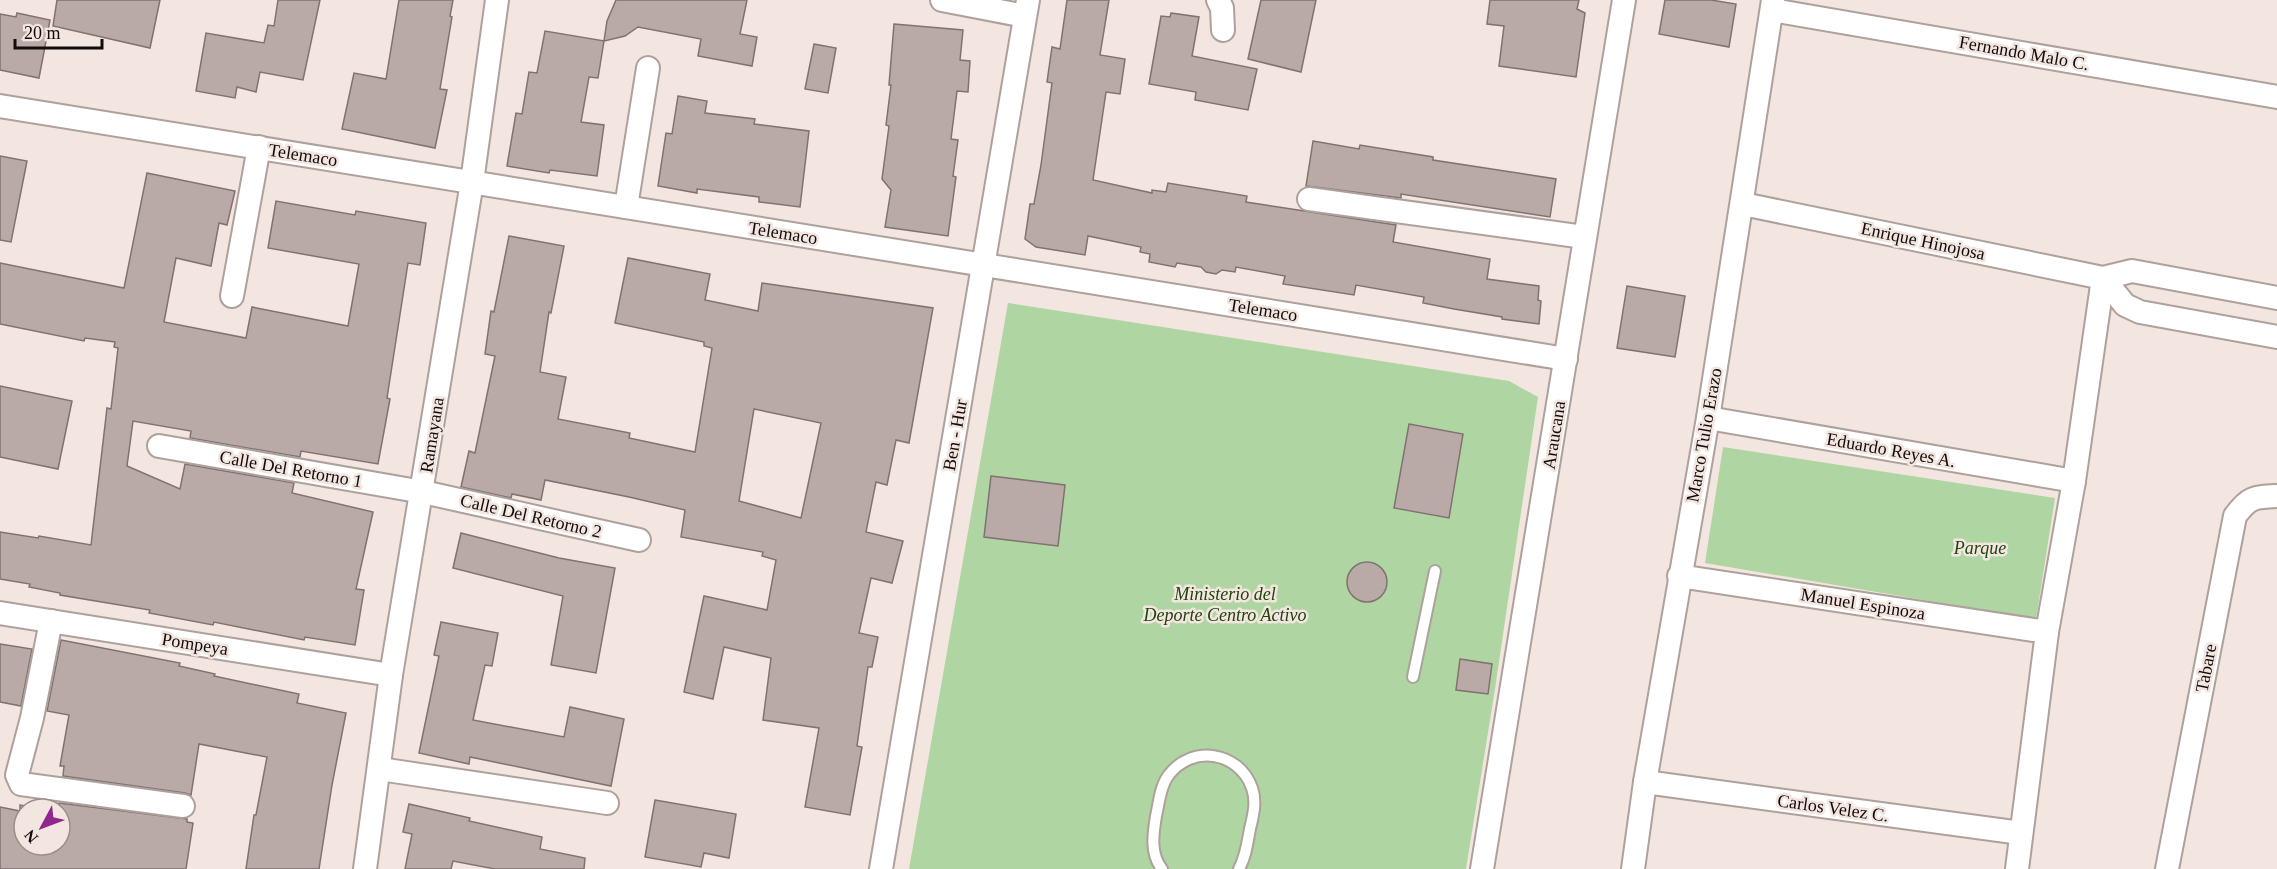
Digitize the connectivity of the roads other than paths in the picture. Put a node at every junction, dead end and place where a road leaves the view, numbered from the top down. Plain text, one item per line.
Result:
1 (497, 0) edge
2 (942, 0) edge
3 (1218, 0) edge
4 (1624, 0) edge
5 (1772, 5) edge
6 (1027, 8) edge
7 (1223, 30) dead end
8 (648, 68) dead end
9 (2277, 97) edge
10 (0, 106) edge
11 (259, 147) junction
12 (472, 182) junction
13 (1309, 199) dead end
14 (1743, 204) junction
15 (626, 207) junction
16 (1584, 237) junction
17 (983, 265) junction
18 (2103, 278) junction
19 (232, 296) dead end
20 (2277, 298) edge
21 (2277, 337) edge
22 (1566, 359) junction
23 (1708, 418) junction
24 (159, 446) dead end
25 (2074, 482) junction
26 (423, 492) junction
27 (2277, 496) edge
28 (639, 540) dead end
29 (1435, 571) dead end
30 (1679, 576) junction
31 (0, 613) edge
32 (51, 621) junction
33 (2047, 632) junction
34 (391, 675) junction
35 (1413, 677) dead end
36 (380, 769) junction
37 (1645, 782) junction
38 (607, 802) dead end
39 (183, 806) dead end
40 (2021, 833) junction
41 (365, 869) edge
42 (881, 869) edge
43 (1162, 869) edge
44 (1239, 869) edge
45 (1482, 869) edge
46 (1633, 869) edge
47 (2017, 869) edge
48 (2167, 869) edge

1 - 12 street, Ramayana
2 - 6 street
3 - 7 street
4 - 16 street, Araucana
5 - 9 street, Fernando Malo C.
5 - 14 street, Marco Tulio Erazo
6 - 17 street, Ben - Hur
8 - 15 street
10 - 11 street, Telemaco
11 - 12 street, Telemaco
11 - 19 street
12 - 15 street, Telemaco
12 - 26 street, Ramayana
13 - 16 street
14 - 18 street, Enrique Hinojosa
14 - 23 street, Marco Tulio Erazo
15 - 17 street, Telemaco
16 - 22 street, Araucana
17 - 22 street, Telemaco
17 - 42 street, Ben - Hur
18 - 20 street, Enrique Hinojosa
18 - 21 street
18 - 25 street
22 - 45 street, Araucana
23 - 25 street, Eduardo Reyes A.
23 - 30 street, Marco Tulio Erazo
24 - 26 street, Calle Del Retorno 1
25 - 33 street
26 - 28 street, Calle Del Retorno 2
26 - 34 street, Ramayana
27 - 48 street, Tabare
29 - 35 lane
30 - 33 street, Manuel Espinoza
30 - 37 street, Marco Tulio Erazo
31 - 32 street, Pompeya
32 - 34 street, Pompeya
32 - 39 street
33 - 40 street
34 - 36 street, Ramayana
36 - 38 street
36 - 41 street, Ramayana
37 - 40 street, Carlos Velez C.
37 - 46 street, Marco Tulio Erazo
40 - 47 street
43 - 44 lane

